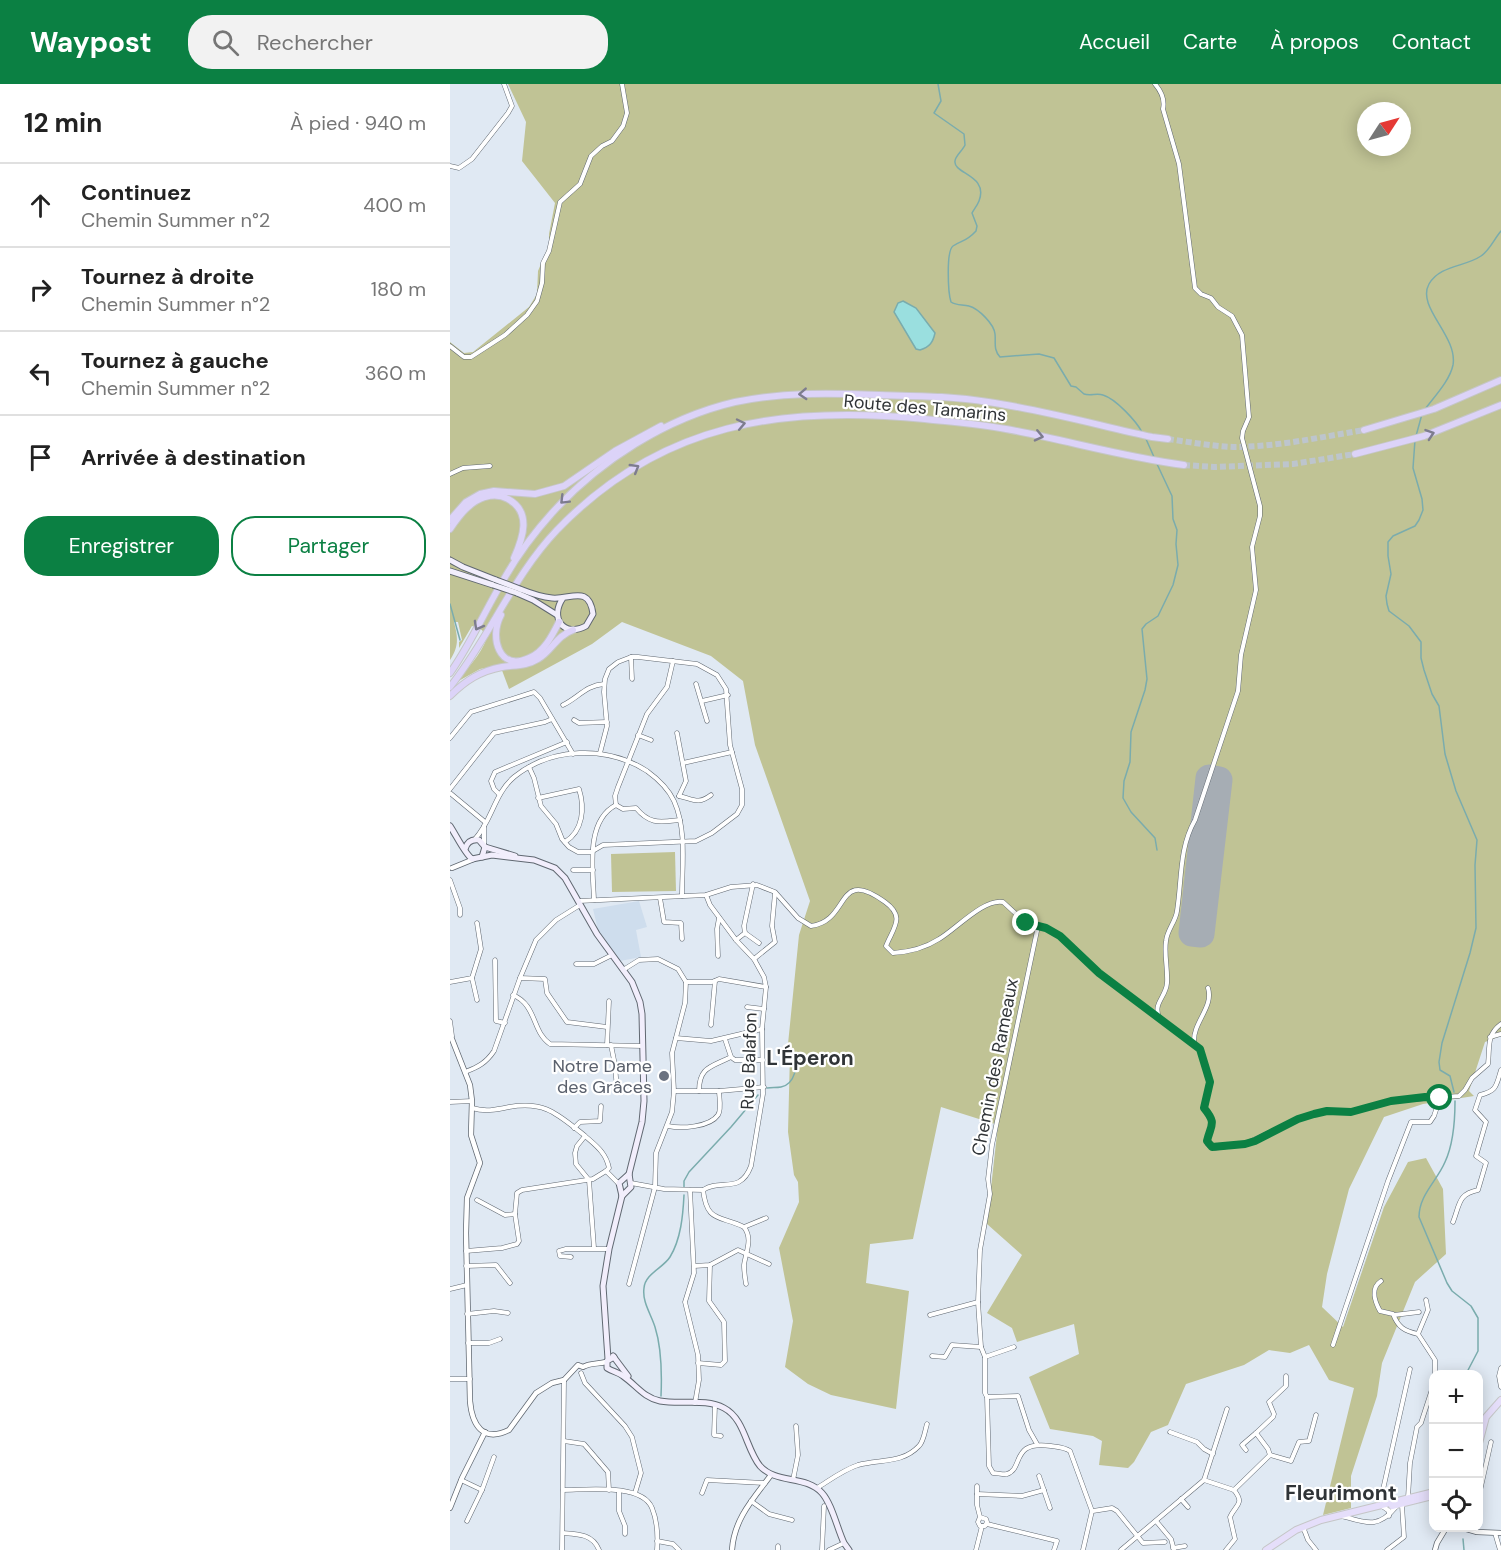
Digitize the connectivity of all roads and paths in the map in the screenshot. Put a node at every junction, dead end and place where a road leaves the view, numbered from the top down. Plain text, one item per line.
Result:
1 (504, 84) edge
2 (622, 84) edge
3 (1155, 84) edge
4 (450, 166) edge
5 (450, 346) edge
6 (1501, 380) edge
7 (1501, 405) edge
8 (701, 412) junction
9 (1364, 430) tunnel mouth
10 (1168, 439) tunnel mouth
11 (1354, 454) tunnel mouth
12 (1184, 465) tunnel mouth
13 (490, 466) dead end
14 (450, 474) edge
15 (450, 520) edge
16 (450, 529) edge
17 (557, 530) junction
18 (450, 560) edge
19 (450, 571) edge
20 (504, 578) junction
21 (495, 583) junction
22 (518, 591) junction
23 (563, 598) junction
24 (557, 615) junction
25 (560, 622) junction
26 (573, 630) junction
27 (630, 657) junction
28 (673, 661) junction
29 (450, 673) edge
30 (632, 679) dead end
31 (604, 684) junction
32 (696, 684) dead end
33 (450, 687) edge
34 (728, 695) junction
35 (450, 696) edge
36 (702, 701) junction
37 (563, 705) dead end
38 (552, 719) junction
39 (573, 720) dead end
40 (707, 721) dead end
41 (606, 722) junction
42 (677, 733) dead end
43 (638, 735) junction
44 (450, 738) edge
45 (651, 740) dead end
46 (567, 742) junction
47 (732, 752) junction
48 (600, 753) junction
49 (573, 754) junction
50 (629, 761) junction
51 (683, 763) junction
52 (529, 767) junction
53 (450, 791) edge
54 (499, 794) junction
55 (711, 795) dead end
56 (679, 796) junction
57 (538, 798) junction
58 (674, 799) junction
59 (616, 805) junction
60 (680, 820) junction
61 (485, 823) junction
62 (451, 827) edge
63 (472, 841) junction
64 (565, 842) junction
65 (682, 843) junction
66 (485, 847) junction
67 (466, 852) junction
68 (591, 852) junction
69 (482, 857) junction
70 (474, 860) junction
71 (528, 860) junction
72 (451, 869) edge
73 (573, 870) dead end
74 (593, 870) junction
75 (450, 880) edge
76 (753, 884) junction
77 (775, 892) junction
78 (706, 895) junction
79 (682, 896) junction
80 (660, 898) junction
81 (594, 900) junction
82 (580, 903) junction
83 (460, 915) dead end
84 (720, 917) junction
85 (477, 923) dead end
86 (1038, 926) junction
87 (745, 933) junction
88 (682, 939) dead end
89 (735, 940) junction
90 (759, 944) dead end
91 (612, 955) junction
92 (718, 956) dead end
93 (753, 959) junction
94 (495, 960) dead end
95 (576, 964) dead end
96 (623, 970) junction
97 (471, 978) junction
98 (520, 978) junction
99 (450, 981) edge
100 (715, 981) junction
101 (686, 982) junction
102 (766, 987) junction
103 (1208, 988) dead end
104 (513, 995) junction
105 (477, 1000) dead end
106 (609, 1001) dead end
107 (747, 1007) dead end
108 (764, 1009) junction
109 (1159, 1018) junction
110 (450, 1021) edge
111 (505, 1023) junction
112 (1501, 1024) edge
113 (711, 1025) dead end
114 (607, 1027) junction
115 (762, 1029) junction
116 (1501, 1034) edge
117 (451, 1035) edge
118 (1490, 1037) junction
119 (676, 1038) junction
120 (725, 1039) junction
121 (1194, 1042) junction
122 (609, 1046) junction
123 (644, 1046) junction
124 (731, 1058) junction
125 (763, 1060) junction
126 (1501, 1070) edge
127 (465, 1072) junction
128 (764, 1087) junction
129 (617, 1090) dead end
130 (674, 1091) junction
131 (699, 1091) junction
132 (719, 1091) junction
133 (1440, 1098) junction
134 (450, 1102) edge
135 (472, 1104) junction
136 (601, 1106) dead end
137 (668, 1126) junction
138 (574, 1128) junction
139 (585, 1136) junction
140 (606, 1171) junction
141 (589, 1180) junction
142 (626, 1184) junction
143 (655, 1187) junction
144 (703, 1190) junction
145 (690, 1191) junction
146 (477, 1200) dead end
147 (515, 1214) junction
148 (766, 1218) dead end
149 (1454, 1222) dead end
150 (744, 1227) junction
151 (594, 1248) junction
152 (609, 1249) junction
153 (465, 1251) junction
154 (747, 1253) junction
155 (571, 1257) dead end
156 (769, 1264) dead end
157 (710, 1265) junction
158 (466, 1266) junction
159 (694, 1266) junction
160 (1381, 1281) dead end
161 (510, 1283) dead end
162 (629, 1284) dead end
163 (746, 1284) dead end
164 (467, 1285) junction
165 (450, 1289) edge
166 (1426, 1300) dead end
167 (978, 1302) junction
168 (1419, 1312) dead end
169 (508, 1313) dead end
170 (467, 1314) junction
171 (930, 1315) dead end
172 (1394, 1315) junction
173 (1418, 1334) junction
174 (500, 1339) dead end
175 (468, 1343) junction
176 (1334, 1344) dead end
177 (981, 1347) junction
178 (1014, 1347) dead end
179 (932, 1356) dead end
180 (984, 1357) junction
181 (609, 1362) junction
182 (698, 1363) junction
183 (617, 1368) junction
184 (1501, 1368) edge
185 (1410, 1369) dead end
186 (580, 1370) junction
187 (1435, 1370) edge
188 (1286, 1376) dead end
189 (450, 1379) edge
190 (470, 1379) junction
191 (564, 1380) junction
192 (1501, 1385) edge
193 (987, 1397) junction
194 (1429, 1398) edge
195 (1501, 1400) edge
196 (695, 1403) junction
197 (715, 1405) junction
198 (1227, 1409) dead end
199 (1316, 1415) dead end
200 (927, 1424) dead end
201 (796, 1426) dead end
202 (1483, 1430) edge
203 (485, 1432) junction
204 (1170, 1432) dead end
205 (1256, 1433) junction
206 (721, 1436) dead end
207 (564, 1442) junction
208 (1491, 1442) dead end
209 (1037, 1444) junction
210 (1246, 1450) dead end
211 (1213, 1454) junction
212 (1270, 1455) junction
213 (494, 1457) dead end
214 (771, 1475) junction
215 (1039, 1476) dead end
216 (1481, 1478) edge
217 (461, 1480) junction
218 (792, 1480) junction
219 (1204, 1480) junction
220 (765, 1483) junction
221 (977, 1486) dead end
222 (817, 1488) junction
223 (482, 1490) junction
224 (563, 1490) junction
225 (609, 1490) junction
226 (1044, 1490) junction
227 (1234, 1490) junction
228 (619, 1491) junction
229 (635, 1493) junction
230 (702, 1493) dead end
231 (977, 1494) junction
232 (1429, 1495) edge
233 (1429, 1496) edge
234 (1181, 1499) junction
235 (1408, 1499) junction
236 (751, 1501) junction
237 (1399, 1505) junction
238 (824, 1506) dead end
239 (1382, 1506) junction
240 (1188, 1507) dead end
241 (450, 1508) edge
242 (1050, 1508) dead end
243 (1092, 1511) junction
244 (1338, 1514) junction
245 (1389, 1516) junction
246 (980, 1517) junction
247 (792, 1520) dead end
248 (467, 1521) dead end
249 (1156, 1521) junction
250 (984, 1525) junction
251 (1303, 1526) junction
252 (1483, 1531) edge
253 (1443, 1532) edge
254 (563, 1533) junction
255 (1498, 1533) edge
256 (625, 1534) dead end
257 (1138, 1536) junction
258 (657, 1541) junction
259 (1165, 1542) dead end
260 (844, 1543) junction
261 (1185, 1546) dead end
262 (1173, 1549) edge
263 (562, 1550) edge
264 (599, 1550) edge
265 (657, 1550) edge
266 (679, 1550) edge
267 (732, 1550) edge
268 (822, 1550) edge
269 (829, 1550) edge
270 (849, 1550) edge
271 (976, 1550) edge
272 (1054, 1550) edge
273 (1083, 1550) edge
274 (1121, 1550) edge
275 (1226, 1550) edge
276 (1266, 1550) edge
277 (1316, 1550) edge
278 (1387, 1550) edge
279 (1436, 1550) edge
280 (1500, 1550) edge

1 - 4 street
2 - 5 street
3 - 109 street
6 - 9 highway
11 -> 7 highway
10 -> 8 highway, Route des Tamarins
8 - 15 highway
8 -> 20 highway, Route des Tamarins
17 -> 12 highway, Route des Tamarins
13 - 14 street
16 - 20 highway
17 - 25 highway
17 - 33 highway, Route des Tamarins
18 - 21 main road
19 - 21 main road
20 -> 29 highway, Route des Tamarins
21 - 22 main road, bridge
22 - 23 main road
22 - 24 main road
23 - 24 main road
23 - 26 main road
24 - 25 main road
25 - 26 main road
26 - 35 highway
27 - 28 street
27 - 30 street
27 - 31 street
28 - 34 street
28 - 43 street
31 - 37 street
31 - 41 street
32 - 36 street
34 - 36 street
34 - 47 street
36 - 40 street
38 - 44 street
38 - 46 street
38 - 53 street
39 - 41 street
41 - 48 street
42 - 51 street
43 - 45 street
43 - 50 street
46 - 49 street
46 - 54 street
47 - 51 street
47 - 65 street
48 - 49 street
48 - 50 street
49 - 52 street
50 - 58 street
50 - 59 street
51 - 56 street
52 - 54 street
52 - 57 street
53 - 61 street
54 - 61 street
55 - 56 street
56 - 58 street
57 - 64 street
57 - 64 street
58 - 60 street
59 - 60 street
59 - 68 street
60 - 65 street
61 - 63 street
61 - 66 street
62 - 63 main road
62 - 67 main road
63 - 66 main road
63 - 67 main road
64 - 68 street
65 - 68 street
65 - 79 street
66 - 69 main road
66 - 71 main road
67 - 70 main road
67 - 72 street
68 - 74 street
69 - 70 main road
69 - 71 main road
70 - 72 street
71 - 82 main road
73 - 74 street
74 - 81 street
75 - 83 street
76 - 77 street
76 - 78 street
76 - 87 street
77 - 86 street
77 - 93 street
78 - 79 street
78 - 84 street, Rue Balafon
79 - 80 street
80 - 81 street
80 - 88 street
81 - 82 street
82 - 91 main road
82 - 98 street
84 - 89 street, Rue Balafon
84 - 92 street
85 - 97 street
86 - 109 street
86 - 167 street, Chemin des Rameaux
87 - 89 street
87 - 90 street
89 - 93 street, Rue Balafon
91 - 95 street
91 - 96 main road
93 - 102 street, Rue Balafon
94 - 111 street
96 - 101 street
96 - 123 main road
97 - 99 street
97 - 105 street
98 - 104 street
98 - 114 street
100 - 101 street
100 - 102 street
100 - 113 street
101 - 119 street
102 - 108 street, Rue Balafon
103 - 121 street
104 - 111 street
104 - 122 street
106 - 114 street
107 - 108 street
108 - 115 street, Rue Balafon
109 - 121 street
110 - 117 street
111 - 127 street
112 - 118 street
114 - 122 street
115 - 120 street
115 - 125 street, Rue Balafon
116 - 118 street
117 - 127 street
118 - 133 street
119 - 120 street
119 - 130 street
120 - 124 street
121 - 133 street
122 - 123 street
122 - 129 street
123 - 142 main road
124 - 125 street
124 - 131 street
125 - 128 street, Rue Balafon
126 - 149 street
127 - 135 street
128 - 132 street
128 - 144 street, Rue Balafon
130 - 131 street
130 - 137 street
131 - 132 street
132 - 137 street
133 - 176 street
134 - 135 street
135 - 138 street
135 - 153 street
136 - 138 street
137 - 143 street
138 - 139 street
139 - 140 street
139 - 141 street
140 - 141 street
140 - 142 street
141 - 147 street
141 - 151 street
142 - 143 street, Rue Balafon
142 - 152 main road
143 - 145 street, Rue Balafon
143 - 162 street
144 - 145 street, Rue Balafon
144 - 150 street
145 - 159 street
146 - 147 street
147 - 153 street
148 - 150 street
150 - 154 street
151 - 152 street
151 - 155 street
152 - 181 main road
153 - 158 street
154 - 156 street
154 - 157 street
154 - 163 street
157 - 159 street
157 - 182 street
158 - 161 street
158 - 164 street
159 - 182 street
160 - 172 street
164 - 165 street
164 - 170 street
166 - 173 street
167 - 171 street
167 - 177 street, Chemin des Rameaux
168 - 172 street
169 - 170 street
170 - 175 street
172 - 173 street
173 - 187 street
174 - 175 street
175 - 190 street
177 - 179 street
177 - 180 street, Chemin des Rameaux
178 - 180 street
180 - 193 street, Chemin des Rameaux
181 - 183 main road
181 - 183 main road
181 - 186 street
182 - 196 street
183 - 196 main road
184 - 192 street
185 - 239 street
186 - 191 street
186 - 229 street
188 - 205 street
189 - 190 street
190 - 203 street
191 - 203 street
191 - 207 street
193 - 209 street
193 - 209 street, Chemin des Rameaux
194 - 235 street
195 - 202 main road
196 - 197 main road
197 - 206 street
197 - 214 main road
198 - 211 street
199 - 212 street
200 - 222 street
201 - 218 street
203 - 217 street
204 - 211 street
205 - 210 street
205 - 212 street
207 - 224 street
207 - 225 street
208 - 216 street
209 - 243 street
211 - 219 street
212 - 227 street
213 - 223 street
214 - 218 main road
214 - 220 street
215 - 226 street
217 - 223 street
217 - 241 street
218 - 222 main road
219 - 227 street
219 - 234 street
220 - 230 street
220 - 236 street
221 - 231 street
222 - 260 main road
223 - 248 street
224 - 225 street
224 - 254 street
225 - 228 street
226 - 231 street
226 - 242 street
227 - 275 street
228 - 229 street
228 - 256 street
229 - 258 street
231 - 246 street
232 - 235 main road
233 - 237 main road
234 - 240 street
234 - 249 street
235 - 239 main road
236 - 247 street
236 - 267 street
237 - 239 main road
237 - 245 street
237 - 278 street
238 - 268 street
239 - 244 main road
239 - 245 street
243 - 257 street
243 - 273 street
244 - 245 street
244 - 251 main road
246 - 250 street
246 - 250 street
249 - 257 street
249 - 262 street
250 - 271 street
250 - 272 street
251 - 276 main road
251 - 277 street
252 - 255 street
253 - 279 street
254 - 263 street
254 - 264 street
255 - 280 street
257 - 259 street
257 - 274 street
258 - 265 street
258 - 266 street
260 - 269 street
260 - 270 main road
261 - 262 street

